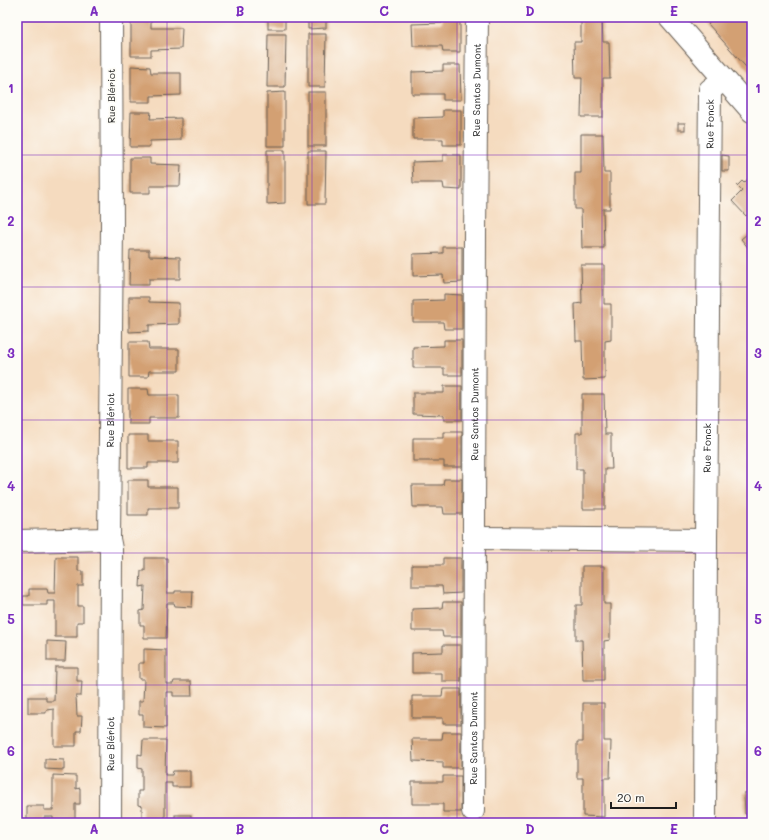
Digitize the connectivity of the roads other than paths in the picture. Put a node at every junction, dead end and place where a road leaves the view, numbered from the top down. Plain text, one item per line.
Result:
1 (111, 17) edge
2 (477, 17) edge
3 (670, 17) edge
4 (724, 79) junction
5 (752, 111) edge
6 (474, 538) junction
7 (109, 539) junction
8 (17, 540) edge
9 (706, 540) junction
10 (473, 811) dead end
11 (110, 823) edge
12 (705, 823) edge

1 - 7 street, Rue Blériot
2 - 6 street, Rue Santos Dumont
3 - 4 street
4 - 5 street
4 - 9 street, Rue Fonck
6 - 9 street
6 - 10 street, Rue Santos Dumont
7 - 8 street
7 - 11 street, Rue Blériot
9 - 12 street, Rue Fonck

